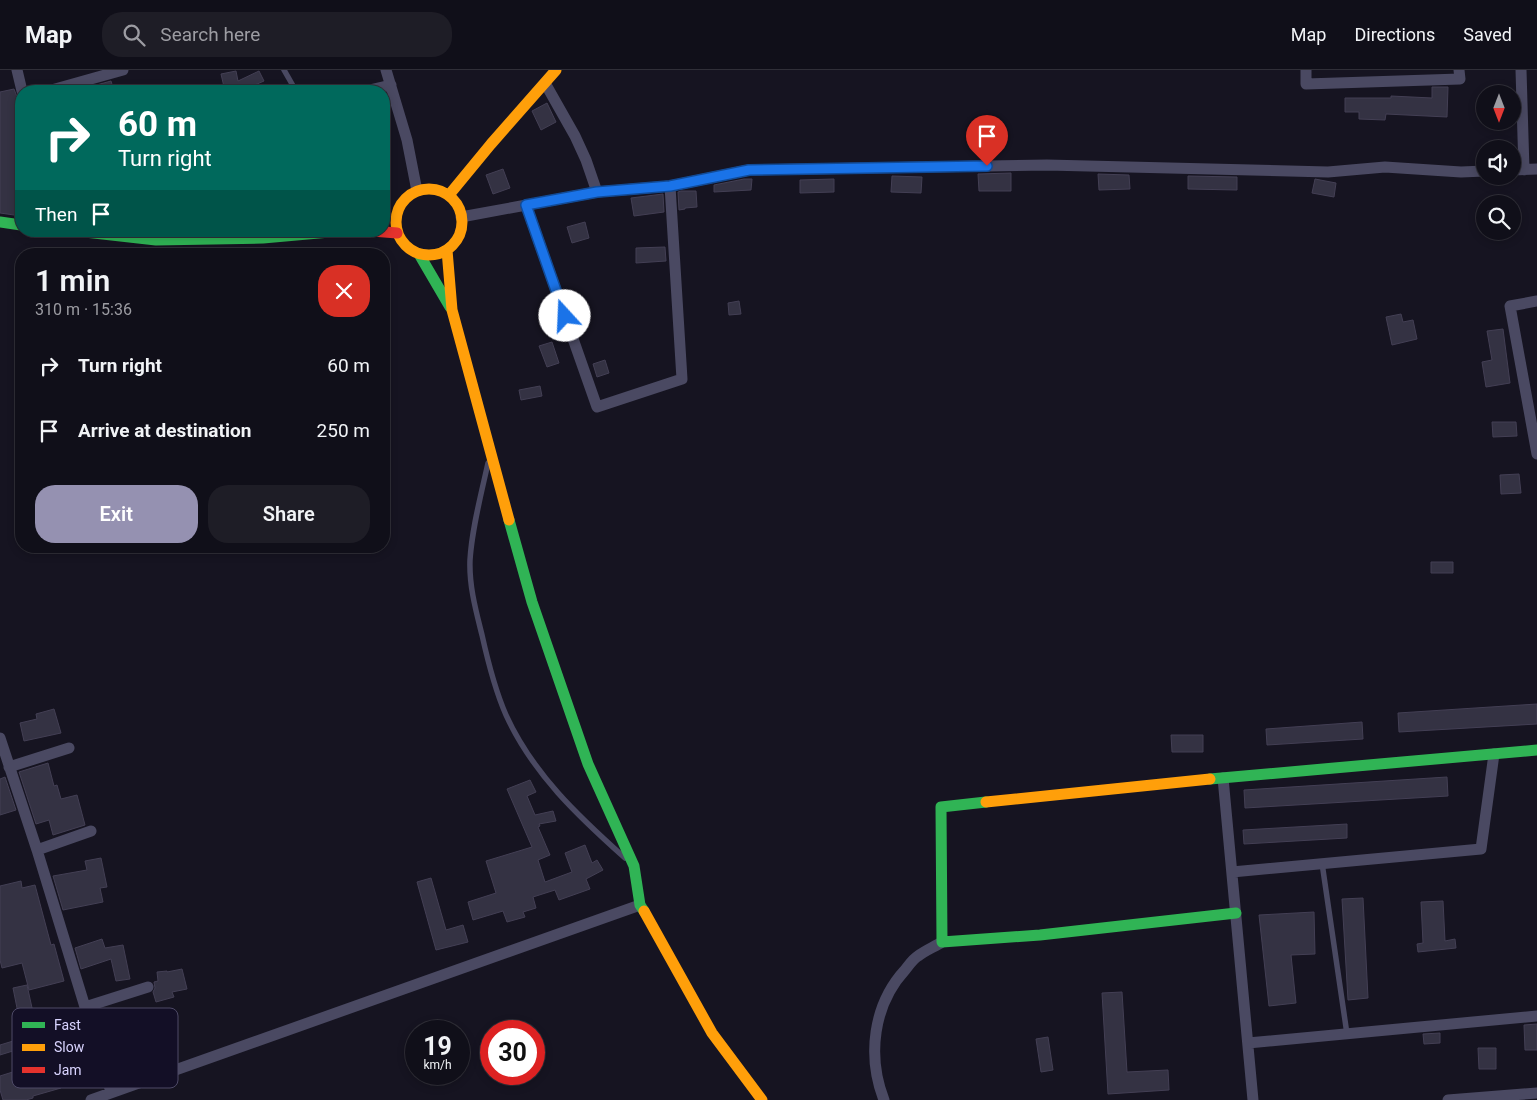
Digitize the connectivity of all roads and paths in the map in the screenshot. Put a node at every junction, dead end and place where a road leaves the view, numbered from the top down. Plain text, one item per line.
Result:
1 (16, 70) edge
2 (123, 70) edge
3 (284, 70) edge
4 (386, 70) edge
5 (556, 70) edge
6 (1306, 70) edge
7 (1459, 70) edge
8 (1521, 70) edge
9 (544, 83) junction
10 (392, 84) junction
11 (20, 85) edge
12 (69, 85) edge
13 (293, 85) edge
14 (388, 85) edge
15 (1519, 140) edge
16 (1537, 169) edge
17 (1521, 170) edge
18 (1476, 172) edge
19 (670, 186) junction
20 (417, 191) junction
21 (597, 192) junction
22 (449, 195) junction
23 (526, 205) junction
24 (461, 217) junction
25 (0, 222) edge
26 (15, 224) edge
27 (390, 232) edge
28 (397, 233) junction
29 (447, 250) junction
30 (419, 254) junction
31 (1537, 301) edge
32 (452, 310) junction
33 (490, 453) junction
34 (1537, 454) edge
35 (0, 738) edge
36 (69, 748) dead end
37 (1537, 750) edge
38 (1494, 754) junction
39 (8, 767) junction
40 (1223, 778) junction
41 (91, 831) dead end
42 (37, 850) junction
43 (1322, 864) junction
44 (634, 866) junction
45 (1232, 872) junction
46 (640, 905) junction
47 (1236, 914) junction
48 (942, 942) junction
49 (148, 987) dead end
50 (85, 1007) joint
51 (1537, 1016) edge
52 (1347, 1034) junction
53 (1248, 1042) junction
54 (178, 1068) edge
55 (110, 1088) edge
56 (122, 1088) edge
57 (111, 1092) junction
58 (1537, 1092) edge
59 (91, 1100) edge
60 (762, 1100) edge
61 (884, 1100) edge
62 (1253, 1100) edge
63 (1448, 1100) edge

1 - 11 street
2 - 12 street
3 - 13 lane
4 - 10 street
5 - 9 street
6 - 7 street
8 - 15 street
9 - 21 street
9 - 22 street
10 - 14 street
10 - 20 street
16 - 17 street
18 - 19 street
19 - 21 street
19 - 23 street
20 - 22 street
20 - 28 street
21 - 23 street
22 - 24 street
23 - 24 street
24 - 29 street
25 - 26 street
27 - 28 street
28 - 30 street
29 - 30 street
29 - 32 street
30 - 32 street
31 - 34 street
32 - 33 street
33 - 44 street
33 - 44 lane
35 - 39 street
36 - 39 street
37 - 38 street
38 - 40 street
38 - 43 street
39 - 42 street
40 - 45 street
40 - 48 street
41 - 42 street
42 - 50 street
43 - 45 street
43 - 52 lane
44 - 46 street
45 - 47 street
46 - 54 street
46 - 60 street
47 - 48 street
47 - 53 street
48 - 61 street
49 - 50 street
51 - 52 street
52 - 53 street
53 - 62 street
55 - 57 street
56 - 57 street
57 - 59 street
58 - 63 street

